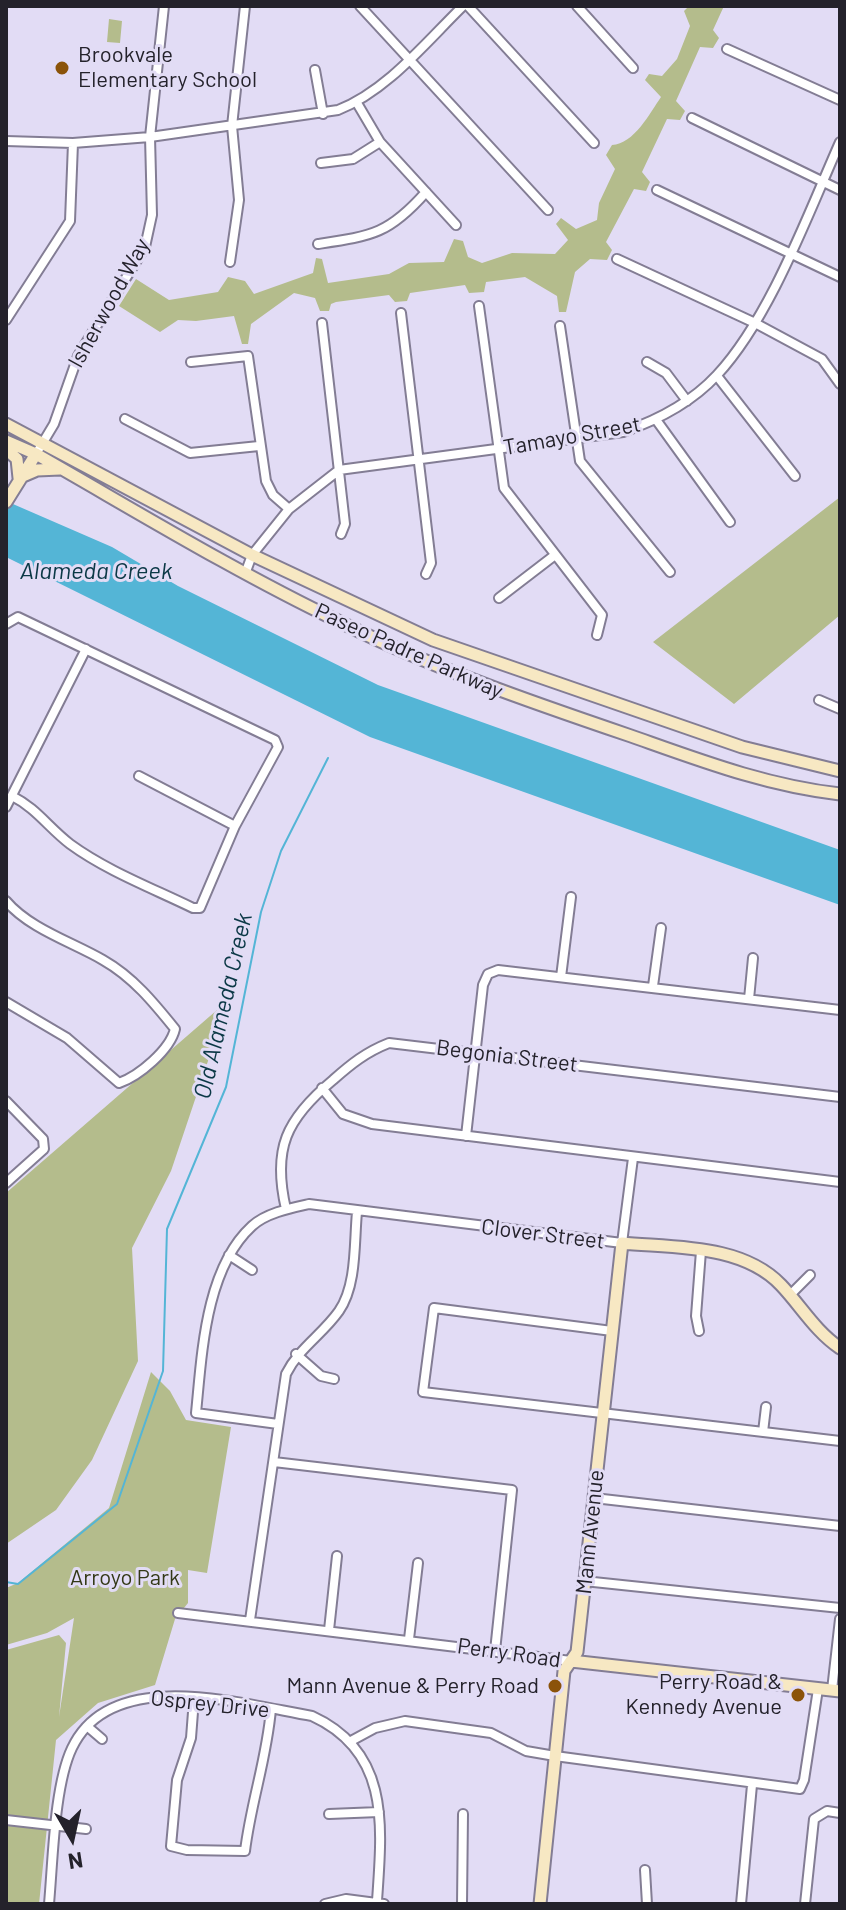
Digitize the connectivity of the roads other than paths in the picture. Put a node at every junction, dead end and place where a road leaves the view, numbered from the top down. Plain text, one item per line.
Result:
1 (164, 6) edge
2 (245, 6) edge
3 (360, 6) edge
4 (466, 6) edge
5 (577, 6) edge
6 (727, 49) dead end
7 (409, 57) junction
8 (633, 68) dead end
9 (315, 70) dead end
10 (840, 100) edge
11 (357, 103) junction
12 (323, 114) junction
13 (692, 118) dead end
14 (232, 126) junction
15 (150, 137) junction
16 (6, 141) edge
17 (380, 142) junction
18 (840, 142) edge
19 (73, 143) junction
20 (594, 143) dead end
21 (321, 163) dead end
22 (822, 182) junction
23 (657, 190) dead end
24 (840, 190) edge
25 (426, 192) junction
26 (548, 210) dead end
27 (456, 225) dead end
28 (318, 244) dead end
29 (789, 252) junction
30 (617, 259) dead end
31 (230, 262) dead end
32 (840, 277) edge
33 (479, 306) dead end
34 (401, 313) dead end
35 (6, 320) edge
36 (322, 323) dead end
37 (755, 323) junction
38 (560, 326) dead end
39 (191, 362) dead end
40 (647, 362) dead end
41 (717, 376) junction
42 (840, 384) edge
43 (687, 401) junction
44 (125, 419) dead end
45 (657, 421) junction
46 (6, 424) edge
47 (576, 440) junction
48 (6, 441) edge
49 (44, 442) junction
50 (259, 446) junction
51 (6, 449) edge
52 (499, 450) junction
53 (36, 454) junction
54 (420, 460) junction
55 (63, 469) junction
56 (339, 470) junction
57 (795, 476) dead end
58 (19, 479) junction
59 (6, 502) edge
60 (289, 509) junction
61 (730, 522) dead end
62 (341, 534) dead end
63 (252, 555) junction
64 (555, 555) junction
65 (670, 572) dead end
66 (245, 574) junction
67 (426, 574) dead end
68 (499, 598) dead end
69 (9, 621) edge
70 (597, 635) dead end
71 (86, 649) junction
72 (819, 700) dead end
73 (840, 709) edge
74 (840, 771) edge
75 (139, 776) dead end
76 (840, 794) edge
77 (12, 796) junction
78 (6, 807) edge
79 (235, 826) junction
80 (571, 897) dead end
81 (6, 901) edge
82 (661, 928) dead end
83 (753, 958) dead end
84 (561, 977) junction
85 (653, 986) junction
86 (749, 999) junction
87 (6, 1002) edge
88 (840, 1010) edge
89 (476, 1052) junction
90 (322, 1088) junction
91 (840, 1097) edge
92 (6, 1101) edge
93 (466, 1136) junction
94 (633, 1158) junction
95 (840, 1182) edge
96 (6, 1183) edge
97 (286, 1209) junction
98 (357, 1212) junction
99 (622, 1243) junction
100 (701, 1251) junction
101 (229, 1255) junction
102 (252, 1270) dead end
103 (810, 1275) dead end
104 (790, 1295) junction
105 (612, 1331) junction
106 (699, 1331) dead end
107 (840, 1348) edge
108 (296, 1354) junction
109 (334, 1379) dead end
110 (766, 1407) dead end
111 (603, 1415) junction
112 (278, 1424) junction
113 (763, 1432) junction
114 (840, 1441) edge
115 (274, 1462) junction
116 (594, 1498) junction
117 (840, 1526) edge
118 (337, 1556) dead end
119 (418, 1563) dead end
120 (584, 1581) junction
121 (840, 1608) edge
122 (178, 1613) dead end
123 (840, 1619) edge
124 (250, 1620) junction
125 (329, 1630) junction
126 (409, 1639) junction
127 (495, 1651) junction
128 (571, 1661) junction
129 (818, 1689) junction
130 (836, 1691) edge
131 (194, 1699) junction
132 (271, 1709) junction
133 (88, 1727) junction
134 (102, 1739) dead end
135 (351, 1741) junction
136 (555, 1756) junction
137 (752, 1785) junction
138 (379, 1812) junction
139 (840, 1813) edge
140 (329, 1814) dead end
141 (463, 1814) dead end
142 (6, 1820) edge
143 (57, 1826) junction
144 (86, 1829) dead end
145 (645, 1870) dead end
146 (380, 1902) edge
147 (49, 1904) edge
148 (325, 1904) edge
149 (462, 1904) edge
150 (540, 1904) edge
151 (647, 1904) edge
152 (741, 1904) edge
153 (805, 1904) edge

1 - 15 street, Isherwood Way
2 - 14 street
3 - 7 street
4 - 7 street
4 - 20 street
5 - 8 street
6 - 10 street
7 - 11 street
7 - 26 street
9 - 12 street
11 - 12 street
11 - 17 street
12 - 14 street
13 - 22 street
14 - 15 street
14 - 31 street
15 - 19 street
15 - 49 street, Isherwood Way
16 - 19 street
17 - 21 street
17 - 25 street
18 - 22 street, Tamayo Street
19 - 35 street
22 - 24 street
22 - 29 street, Tamayo Street
23 - 29 street
25 - 27 street
25 - 28 street
29 - 32 street
29 - 37 street, Tamayo Street
30 - 37 street
33 - 52 street
34 - 54 street
36 - 56 street
37 - 41 street, Tamayo Street
37 - 42 street
38 - 47 street
39 - 50 street
40 - 43 street
41 - 43 street, Tamayo Street
41 - 57 street
43 - 45 street, Tamayo Street
44 - 50 street
45 - 47 street, Tamayo Street
45 - 61 street
46 - 49 main road, Paseo Padre Parkway
47 - 52 street, Tamayo Street
47 - 65 street
48 - 53 main road, Paseo Padre Parkway
49 - 53 street, Isherwood Way
49 - 63 main road, Paseo Padre Parkway
50 - 60 street
51 - 58 main road
52 - 54 street, Tamayo Street
52 - 64 street
53 - 55 main road, Paseo Padre Parkway
53 - 58 main road, Isherwood Way
54 - 56 street, Tamayo Street
54 - 67 street
55 - 58 main road
55 - 66 main road, Paseo Padre Parkway
56 - 60 street
56 - 62 street
58 - 59 main road, Isherwood Way
60 - 63 street
63 - 66 street
63 - 74 main road, Paseo Padre Parkway
64 - 68 street
64 - 70 street
66 - 76 main road, Paseo Padre Parkway
69 - 71 street
71 - 77 street
71 - 79 street
72 - 73 street
75 - 79 street
77 - 78 street
77 - 79 street
80 - 84 street
81 - 87 street
82 - 85 street
83 - 86 street
84 - 85 street
84 - 89 street
85 - 86 street
86 - 88 street
89 - 90 street, Begonia Street
89 - 91 street, Begonia Street
89 - 93 street
90 - 93 street
90 - 97 street, Begonia Street
92 - 96 street
93 - 94 street
94 - 95 street
94 - 99 street, Mann Avenue
97 - 98 street, Clover Street
97 - 101 street, Clover Street
98 - 99 street, Clover Street
98 - 108 street
99 - 100 main road, Clover Street
99 - 105 main road, Mann Avenue
100 - 104 main road, Clover Street
100 - 106 street
101 - 102 street
101 - 112 street, Clover Street
103 - 104 street
104 - 107 main road, Clover Street
105 - 111 main road, Mann Avenue
105 - 111 street
108 - 109 street
108 - 112 street
110 - 113 street
111 - 113 street
111 - 116 main road, Mann Avenue
112 - 115 street
113 - 114 street
115 - 124 street
115 - 127 street
116 - 117 street
116 - 120 main road, Mann Avenue
118 - 125 street
119 - 126 street
120 - 121 street
120 - 128 main road, Mann Avenue
122 - 124 street, Perry Road
123 - 130 street
124 - 125 street, Perry Road
125 - 126 street, Perry Road
126 - 127 street, Perry Road
127 - 128 street, Perry Road
128 - 129 main road, Perry Road
128 - 136 main road, Mann Avenue
129 - 130 main road, Perry Road
129 - 137 street
131 - 132 street, Osprey Drive
131 - 132 street
131 - 133 street, Osprey Drive
132 - 135 street, Osprey Drive
133 - 134 street
133 - 143 street, Osprey Drive
135 - 136 street
135 - 138 street, Osprey Drive
136 - 137 street
136 - 150 main road, Mann Avenue
137 - 152 street
138 - 140 street
138 - 146 street, Osprey Drive
139 - 153 street
141 - 149 street
142 - 143 street
143 - 144 street
143 - 147 street, Osprey Drive
145 - 151 street
146 - 148 street

